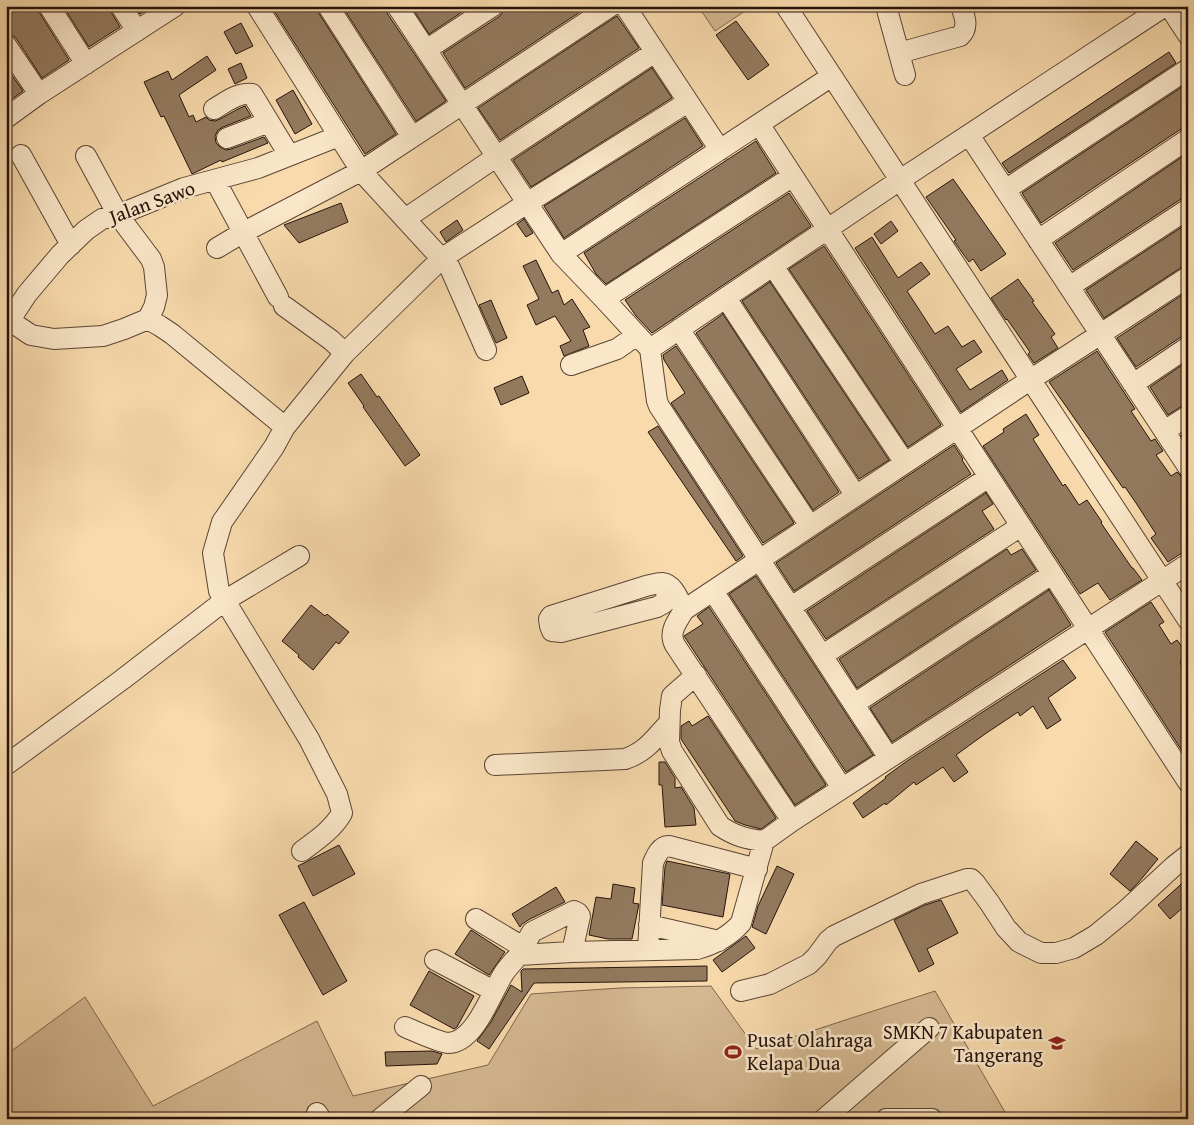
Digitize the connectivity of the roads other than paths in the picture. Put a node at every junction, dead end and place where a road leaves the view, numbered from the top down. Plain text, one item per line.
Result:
1 (49, 6) edge
2 (121, 6) edge
3 (175, 6) edge
4 (257, 6) edge
5 (328, 6) edge
6 (397, 6) edge
7 (493, 6) edge
8 (611, 6) edge
9 (625, 6) edge
10 (786, 6) edge
11 (886, 6) edge
12 (961, 6) edge
13 (1167, 6) edge
14 (137, 31) junction
15 (1188, 35) edge
16 (6, 45) edge
17 (426, 50) junction
18 (655, 52) junction
19 (899, 53) junction
20 (86, 64) junction
21 (1188, 69) edge
22 (905, 75) dead end
23 (832, 76) junction
24 (39, 94) junction
25 (688, 102) junction
26 (462, 104) junction
27 (214, 109) dead end
28 (6, 118) edge
29 (269, 122) junction
30 (759, 124) junction
31 (969, 135) junction
32 (339, 136) junction
33 (412, 137) junction
34 (227, 138) dead end
35 (1188, 139) edge
36 (720, 150) junction
37 (21, 155) dead end
38 (289, 155) junction
39 (86, 156) dead end
40 (496, 157) junction
41 (361, 171) junction
42 (792, 176) junction
43 (215, 180) junction
44 (900, 180) junction
45 (1005, 190) junction
46 (527, 203) junction
47 (1188, 209) edge
48 (118, 215) junction
49 (405, 219) junction
50 (828, 229) junction
51 (242, 233) junction
52 (1038, 240) junction
53 (70, 245) junction
54 (217, 248) dead end
55 (561, 254) junction
56 (441, 259) junction
57 (773, 266) junction
58 (1188, 277) edge
59 (1069, 287) junction
60 (726, 298) junction
61 (604, 299) junction
62 (148, 319) junction
63 (8, 324) edge
64 (679, 329) junction
65 (1100, 334) junction
66 (643, 342) junction
67 (1188, 347) edge
68 (486, 350) dead end
69 (345, 353) junction
70 (571, 365) dead end
71 (1030, 380) junction
72 (1133, 384) junction
73 (1188, 416) edge
74 (284, 427) junction
75 (958, 428) junction
76 (1164, 431) junction
77 (905, 463) junction
78 (1188, 467) edge
79 (989, 477) junction
80 (856, 496) junction
81 (810, 526) junction
82 (1021, 526) junction
83 (299, 556) dead end
84 (760, 559) junction
85 (1188, 564) edge
86 (1052, 574) junction
87 (1162, 581) junction
88 (665, 584) junction
89 (713, 591) junction
90 (607, 598) junction
91 (224, 601) junction
92 (792, 607) junction
93 (684, 610) junction
94 (613, 618) junction
95 (1188, 620) edge
96 (1088, 629) junction
97 (823, 655) junction
98 (696, 675) junction
99 (854, 704) junction
100 (669, 723) junction
101 (889, 758) junction
102 (6, 765) edge
103 (495, 765) dead end
104 (1188, 782) edge
105 (842, 788) junction
106 (792, 821) junction
107 (764, 841) junction
108 (302, 851) dead end
109 (1188, 855) edge
110 (757, 869) junction
111 (476, 919) dead end
112 (649, 924) junction
113 (719, 941) junction
114 (648, 950) junction
115 (521, 951) junction
116 (572, 952) junction
117 (435, 960) dead end
118 (494, 991) junction
119 (741, 991) dead end
120 (404, 1027) dead end
121 (929, 1028) dead end
122 (421, 1086) dead end
123 (832, 1116) edge
124 (380, 1119) edge
125 (886, 1119) edge
126 (932, 1119) edge

1 - 20 street
2 - 14 street
3 - 14 street
4 - 32 street
5 - 33 street
6 - 17 street
7 - 17 street
8 - 26 street
9 - 18 street
10 - 23 street
11 - 19 street
12 - 19 street
13 - 15 street
13 - 31 street
14 - 20 street
16 - 24 street
17 - 26 street
18 - 25 street
18 - 40 street
19 - 22 street
20 - 24 street
21 - 45 street
23 - 30 street
23 - 44 street
24 - 28 street
25 - 36 street
25 - 46 street
26 - 33 street
26 - 40 street
27 - 29 street
29 - 34 street
29 - 38 street
30 - 36 street
30 - 42 street
31 - 44 street
31 - 45 street
32 - 38 street, Jalan Sawo
32 - 41 street
33 - 41 street
35 - 52 street
36 - 55 street
37 - 53 street
38 - 43 street, Jalan Sawo
39 - 48 street
40 - 46 street
40 - 49 street
41 - 49 street
41 - 51 street
42 - 50 street
42 - 61 street
43 - 48 street, Jalan Sawo
43 - 51 street
44 - 50 street
44 - 71 street
45 - 52 street
46 - 55 street
46 - 56 street
47 - 59 street
48 - 53 street, Jalan Sawo
48 - 62 street
49 - 56 street
50 - 57 street
50 - 75 street
51 - 54 street
51 - 69 street
52 - 59 street
53 - 63 street, Jalan Sawo
55 - 61 street
56 - 68 street
56 - 69 street
57 - 60 street
57 - 77 street
58 - 65 street
59 - 65 street
60 - 64 street
60 - 80 street
61 - 66 street
62 - 63 street
62 - 74 street
64 - 66 street
64 - 81 street
65 - 71 street
65 - 72 street
66 - 70 street
66 - 84 street
67 - 72 street
69 - 74 street
71 - 75 street
71 - 87 street
72 - 76 street
73 - 76 street
74 - 91 street
75 - 77 street
75 - 79 street
76 - 78 street
77 - 80 street
79 - 82 street
79 - 92 street
80 - 81 street
81 - 84 street
82 - 86 street
82 - 97 street
83 - 91 street
84 - 89 street
84 - 92 street
85 - 87 street
86 - 96 street
86 - 99 street
87 - 95 street
87 - 96 street
88 - 90 street
88 - 93 street
88 - 94 street
89 - 93 street
89 - 105 street
90 - 94 street
90 - 94 street
91 - 102 street
91 - 108 street
92 - 97 street
93 - 98 street
96 - 101 street
96 - 104 street
97 - 99 street
98 - 100 street
98 - 106 street
99 - 101 street
100 - 103 street
100 - 107 street
101 - 105 street
105 - 106 street
106 - 107 street
107 - 110 street
109 - 119 street
110 - 112 street
110 - 113 street
111 - 115 street
112 - 113 street
112 - 114 street
113 - 114 street
114 - 116 street
115 - 116 street
115 - 116 street
115 - 118 street
117 - 118 street
118 - 120 street
121 - 123 street
122 - 124 street
125 - 126 street

